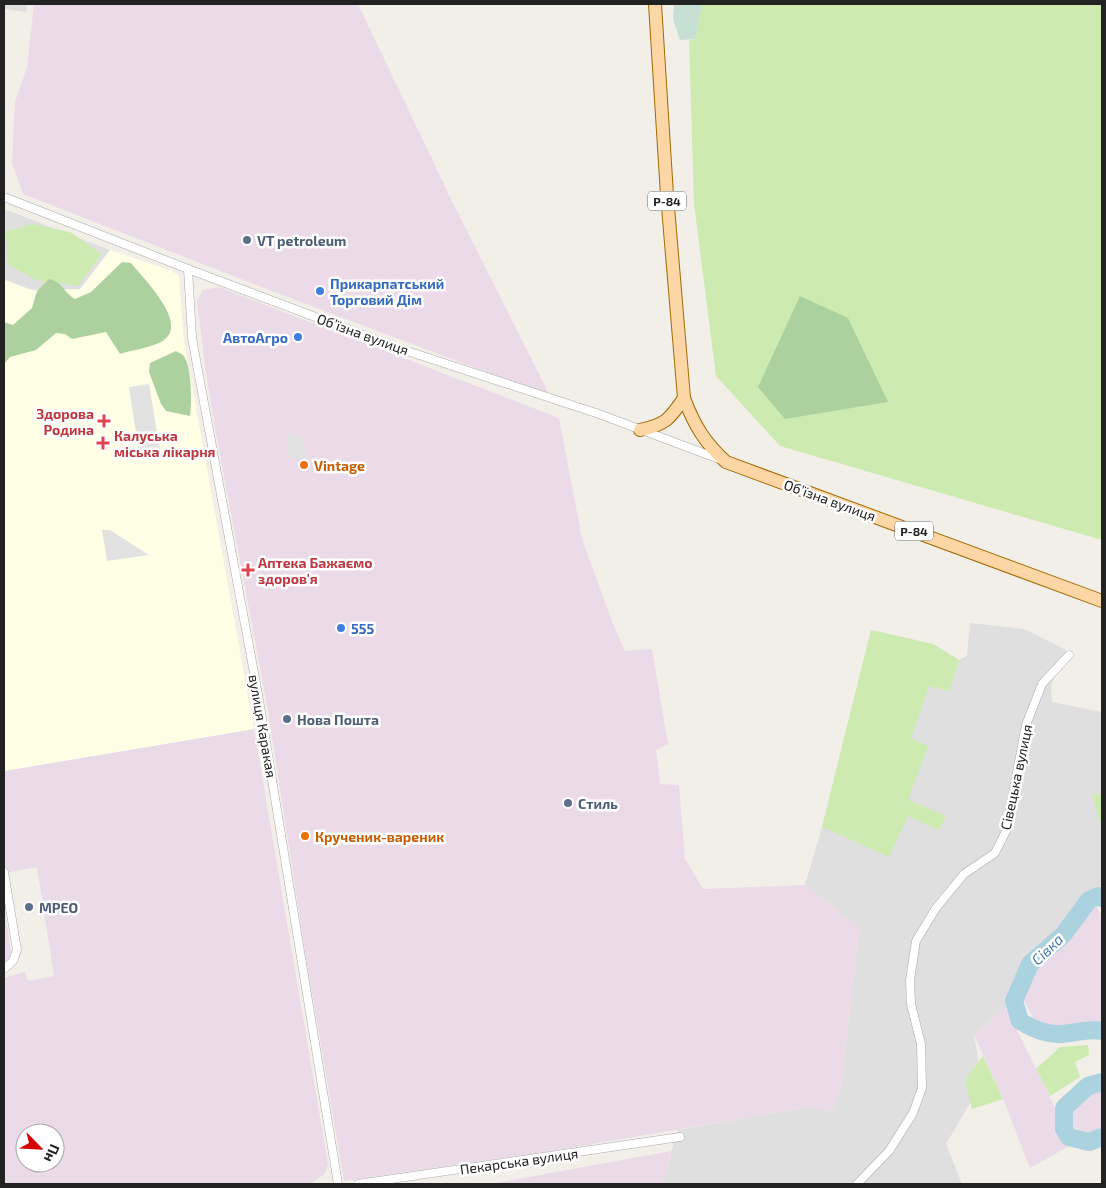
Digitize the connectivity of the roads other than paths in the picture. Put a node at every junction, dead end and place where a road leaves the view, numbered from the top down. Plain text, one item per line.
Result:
1 (655, 4) edge
2 (4, 197) edge
3 (188, 269) junction
4 (684, 398) junction
5 (640, 430) junction
6 (726, 462) junction
7 (1102, 601) edge
8 (1069, 655) dead end
9 (4, 872) edge
10 (4, 969) edge
11 (680, 1137) dead end
12 (338, 1184) edge
13 (358, 1184) edge
14 (856, 1184) edge

1 - 4 main road, Обʼїзна вулиця / Р-84
2 - 3 street, Обʼїзна вулиця
3 - 5 street, Обʼїзна вулиця
3 - 12 street, вулиця Каракая
4 - 5 main road
4 - 6 main road, Обʼїзна вулиця / Р-84
5 - 6 street, Обʼїзна вулиця
6 - 7 main road, Обʼїзна вулиця / Р-84
8 - 14 street, Сівецька вулиця
9 - 10 street
11 - 13 street, Пекарська вулиця

